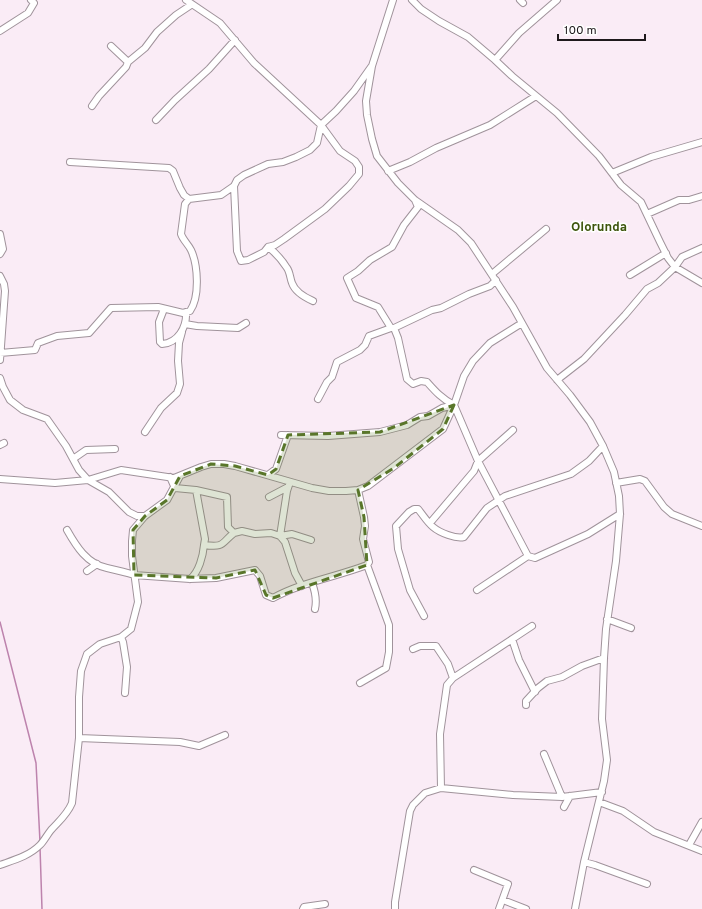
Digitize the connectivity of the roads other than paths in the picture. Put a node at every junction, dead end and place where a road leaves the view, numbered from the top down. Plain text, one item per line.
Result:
1 (31, 0) edge
2 (186, 0) edge
3 (393, 0) edge
4 (412, 0) edge
5 (557, 0) edge
6 (191, 5) junction
7 (0, 31) edge
8 (235, 40) junction
9 (111, 46) dead end
10 (495, 60) junction
11 (128, 62) junction
12 (372, 66) junction
13 (536, 96) junction
14 (92, 106) dead end
15 (156, 120) dead end
16 (321, 125) junction
17 (702, 142) edge
18 (70, 162) dead end
19 (388, 171) junction
20 (612, 174) junction
21 (234, 186) junction
22 (702, 196) edge
23 (189, 199) junction
24 (415, 200) junction
25 (647, 214) junction
26 (546, 229) dead end
27 (0, 234) edge
28 (268, 247) junction
29 (702, 248) edge
30 (666, 253) junction
31 (0, 254) edge
32 (675, 267) junction
33 (492, 274) junction
34 (630, 275) dead end
35 (0, 276) edge
36 (496, 280) junction
37 (702, 284) edge
38 (313, 301) dead end
39 (164, 309) junction
40 (186, 312) junction
41 (246, 323) dead end
42 (522, 323) junction
43 (185, 324) junction
44 (392, 328) junction
45 (182, 332) junction
46 (0, 349) edge
47 (0, 353) edge
48 (0, 360) edge
49 (0, 378) edge
50 (557, 380) junction
51 (318, 399) dead end
52 (454, 404) junction
53 (513, 430) dead end
54 (145, 432) dead end
55 (603, 446) junction
56 (115, 449) dead end
57 (73, 459) junction
58 (478, 461) junction
59 (180, 476) junction
60 (268, 476) junction
61 (170, 477) junction
62 (0, 479) edge
63 (88, 480) junction
64 (616, 483) junction
65 (289, 484) junction
66 (175, 488) junction
67 (196, 490) junction
68 (358, 490) junction
69 (269, 497) dead end
70 (499, 500) junction
71 (620, 514) junction
72 (146, 516) junction
73 (430, 523) junction
74 (702, 526) edge
75 (67, 530) dead end
76 (234, 533) junction
77 (280, 536) junction
78 (311, 540) dead end
79 (204, 545) junction
80 (528, 556) junction
81 (97, 564) junction
82 (367, 565) junction
83 (86, 571) dead end
84 (134, 575) junction
85 (190, 579) junction
86 (312, 582) junction
87 (302, 586) junction
88 (477, 590) dead end
89 (315, 609) dead end
90 (424, 616) dead end
91 (607, 619) junction
92 (532, 626) dead end
93 (631, 628) dead end
94 (121, 637) junction
95 (512, 639) junction
96 (413, 649) dead end
97 (604, 658) junction
98 (453, 678) junction
99 (360, 683) dead end
100 (535, 692) junction
101 (125, 693) dead end
102 (526, 705) dead end
103 (225, 735) dead end
104 (79, 738) junction
105 (544, 754) dead end
106 (441, 788) junction
107 (602, 792) junction
108 (570, 796) junction
109 (562, 797) junction
110 (599, 802) junction
111 (564, 807) dead end
112 (702, 822) edge
113 (689, 845) junction
114 (702, 851) edge
115 (584, 862) junction
116 (0, 865) edge
117 (474, 870) dead end
118 (647, 884) dead end
119 (503, 900) junction
120 (325, 904) dead end
121 (303, 909) edge
122 (395, 909) edge
123 (499, 909) edge
124 (526, 909) edge
125 (575, 909) edge

1 - 7 street
2 - 6 street
3 - 12 street
4 - 10 street
5 - 10 street
6 - 8 street
6 - 11 street
8 - 15 street
8 - 16 street
9 - 11 street
10 - 13 street
11 - 14 street
12 - 16 street
12 - 19 street
13 - 19 street
13 - 20 street
16 - 21 street
16 - 28 street
17 - 20 street
18 - 23 street
19 - 24 street
20 - 25 street
21 - 23 street
21 - 28 street
22 - 25 street
23 - 40 street
24 - 33 street
24 - 44 street
25 - 30 street
26 - 33 street
27 - 31 street
28 - 38 street
29 - 32 street
30 - 32 street
30 - 34 street
32 - 37 street
32 - 50 street
33 - 36 street
35 - 46 street
36 - 42 street
36 - 44 street
39 - 40 street
39 - 45 street
39 - 47 street
40 - 43 street
41 - 43 street
42 - 50 street
42 - 52 street
43 - 45 street
44 - 51 street
44 - 52 street
45 - 54 street
46 - 47 street
47 - 48 street
49 - 57 street
50 - 55 street
52 - 58 street
52 - 60 street
52 - 68 street
53 - 58 street
55 - 64 street
55 - 70 street
56 - 57 street
57 - 63 street
58 - 70 street
58 - 73 street
59 - 60 street
59 - 61 street
59 - 66 street
60 - 65 street
61 - 63 street
61 - 66 street
62 - 63 street
63 - 72 street
64 - 71 street
64 - 74 street
65 - 68 street
65 - 69 street
65 - 77 street
66 - 67 street
66 - 72 street
67 - 76 street
67 - 79 street
68 - 82 street
70 - 73 street
70 - 80 street
71 - 80 street
71 - 91 street
72 - 84 street
73 - 90 street
75 - 81 street
76 - 77 street
76 - 79 street
77 - 78 street
77 - 87 street
79 - 85 street
80 - 88 street
81 - 83 street
81 - 84 street
82 - 86 street
82 - 99 street
84 - 85 street
84 - 94 street
85 - 87 street
86 - 87 street
86 - 89 street
91 - 93 street
91 - 97 street
92 - 95 street
94 - 101 street
94 - 104 street
95 - 98 street
95 - 100 street
96 - 98 street
97 - 100 street
97 - 107 street
98 - 106 street
100 - 102 street
103 - 104 street
104 - 116 street
105 - 109 street
106 - 109 street
106 - 122 street
107 - 108 street
107 - 110 street
108 - 109 street
108 - 111 street
110 - 113 street
110 - 115 street
112 - 113 street
113 - 114 street
115 - 118 street
115 - 125 street
117 - 119 street
119 - 123 street
119 - 124 street
120 - 121 street

